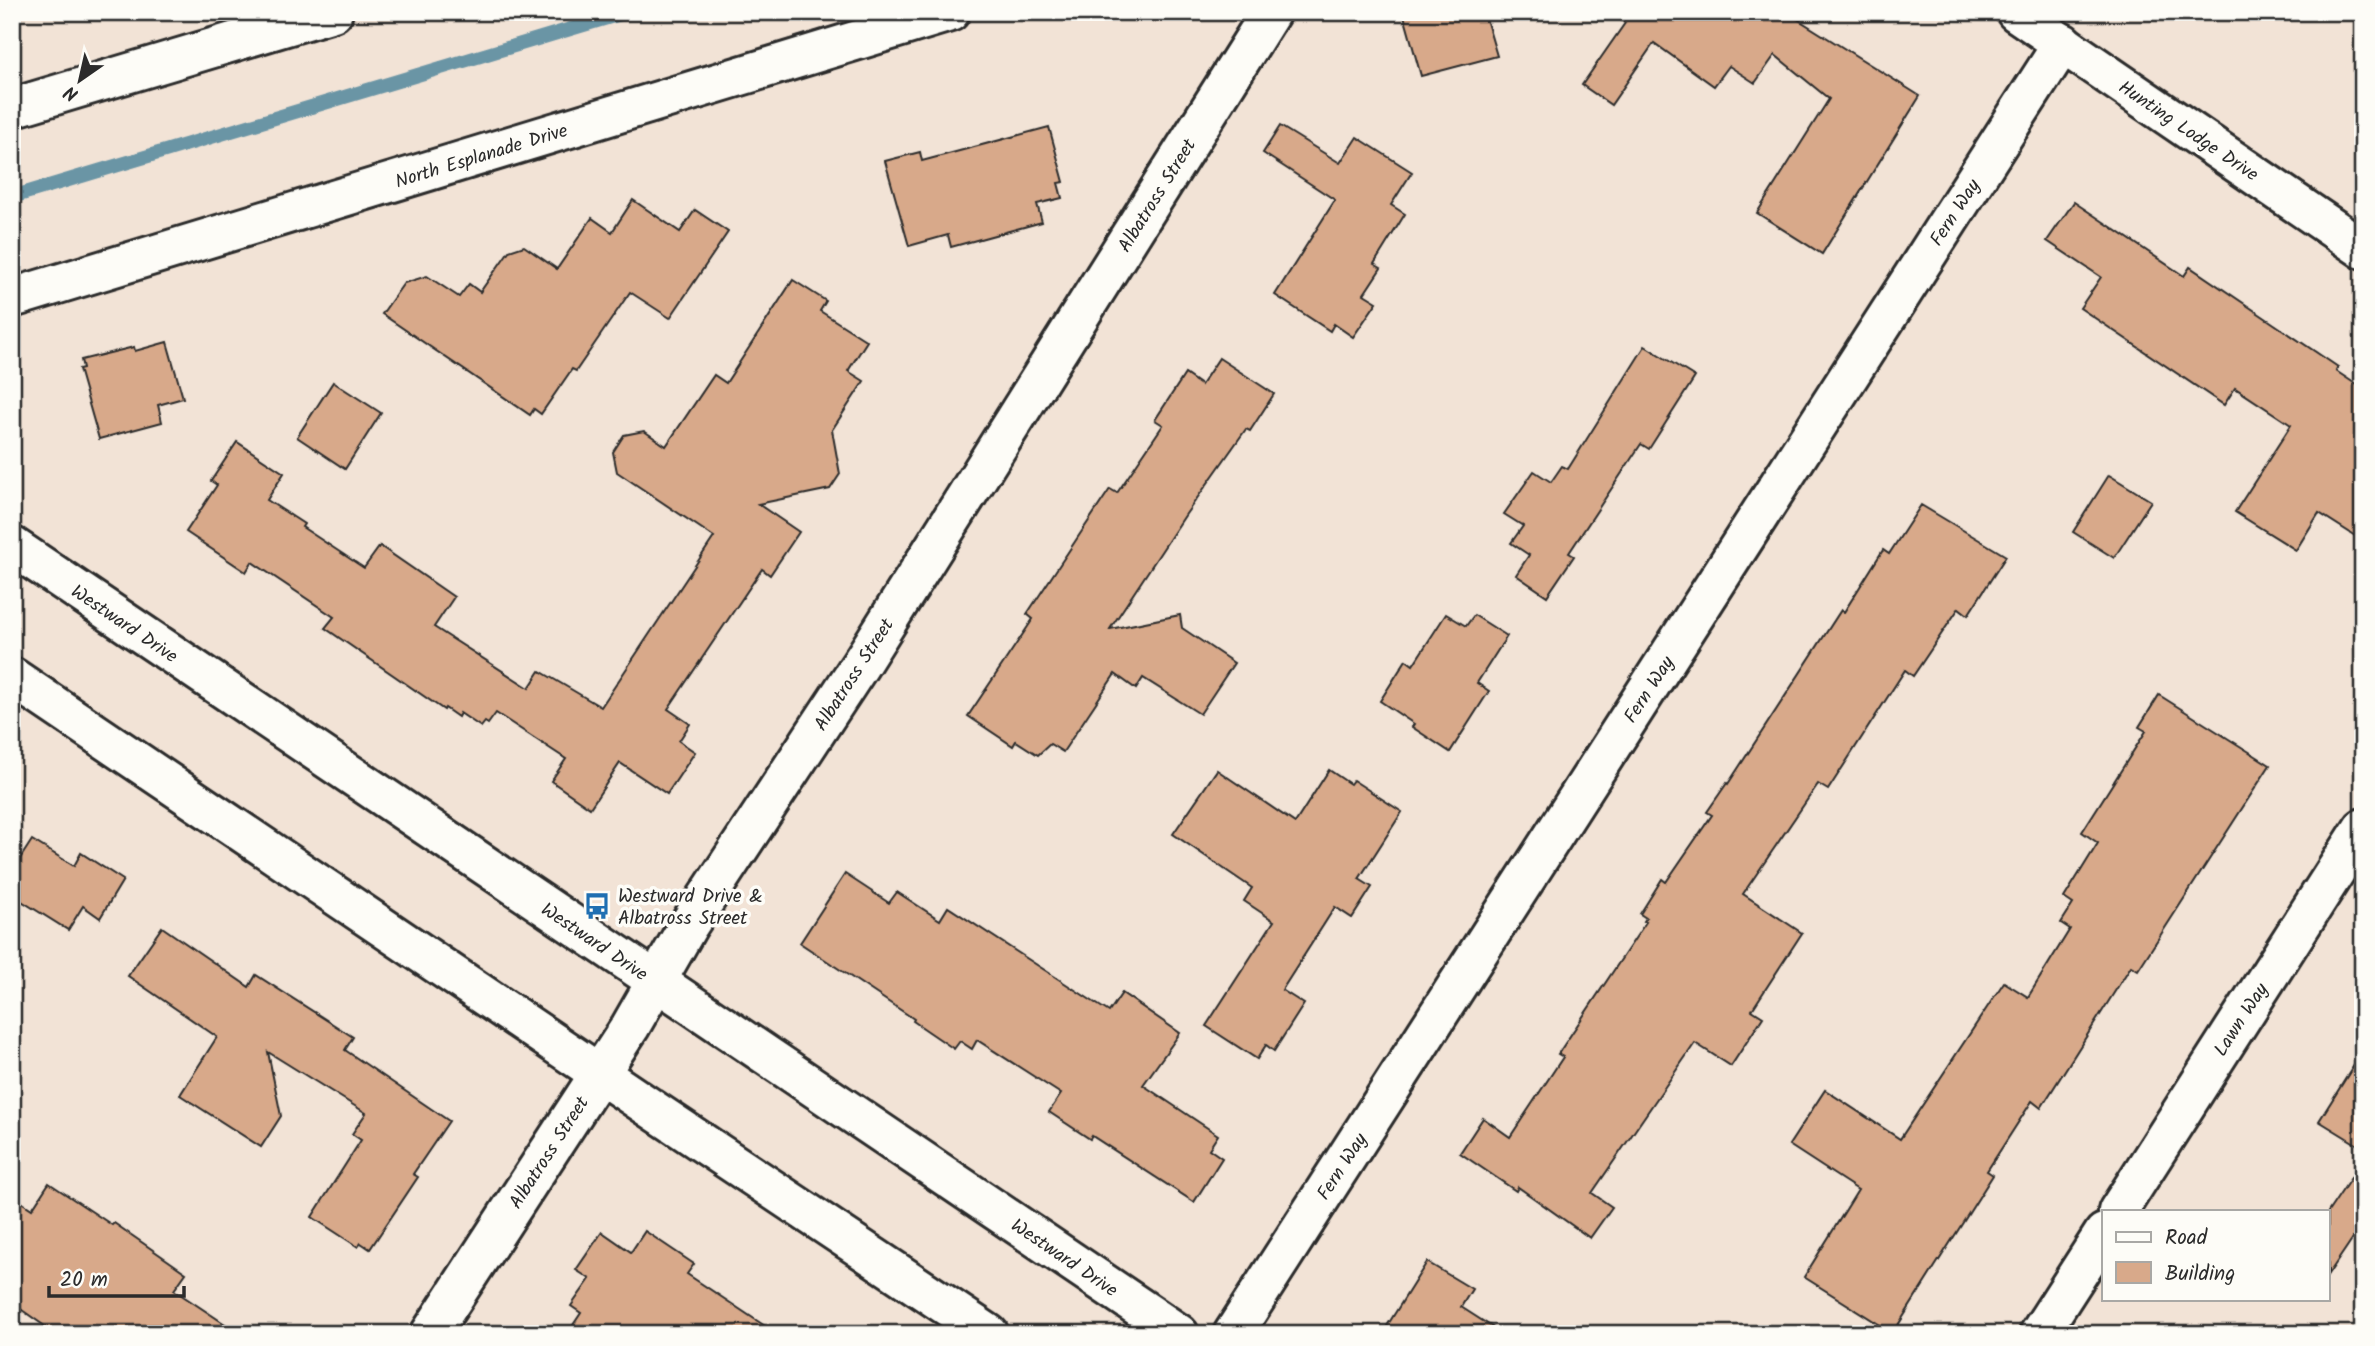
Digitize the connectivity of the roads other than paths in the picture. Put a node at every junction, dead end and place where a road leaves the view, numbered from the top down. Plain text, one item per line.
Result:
1 (333, 12) edge
2 (950, 12) edge
3 (1271, 12) edge
4 (2015, 12) edge
5 (2063, 43) junction
6 (12, 108) edge
7 (2363, 248) edge
8 (12, 298) edge
9 (12, 546) edge
10 (12, 677) edge
11 (2363, 828) edge
12 (656, 983) junction
13 (600, 1074) junction
14 (2119, 1210) edge
15 (2102, 1236) edge
16 (430, 1334) edge
17 (989, 1334) edge
18 (1179, 1334) edge
19 (1233, 1334) edge
20 (2039, 1334) edge

1 - 6 street
2 - 8 street, North Esplanade Drive
3 - 12 street, Albatross Street
4 - 5 street, Hunting Lodge Drive
5 - 7 street, Hunting Lodge Drive
5 - 19 street, Fern Way
9 - 12 street, Westward Drive
10 - 13 street
11 - 14 street, Lawn Way
12 - 13 street, Albatross Street
12 - 18 street, Westward Drive
13 - 16 street, Albatross Street
13 - 17 street
15 - 20 street

